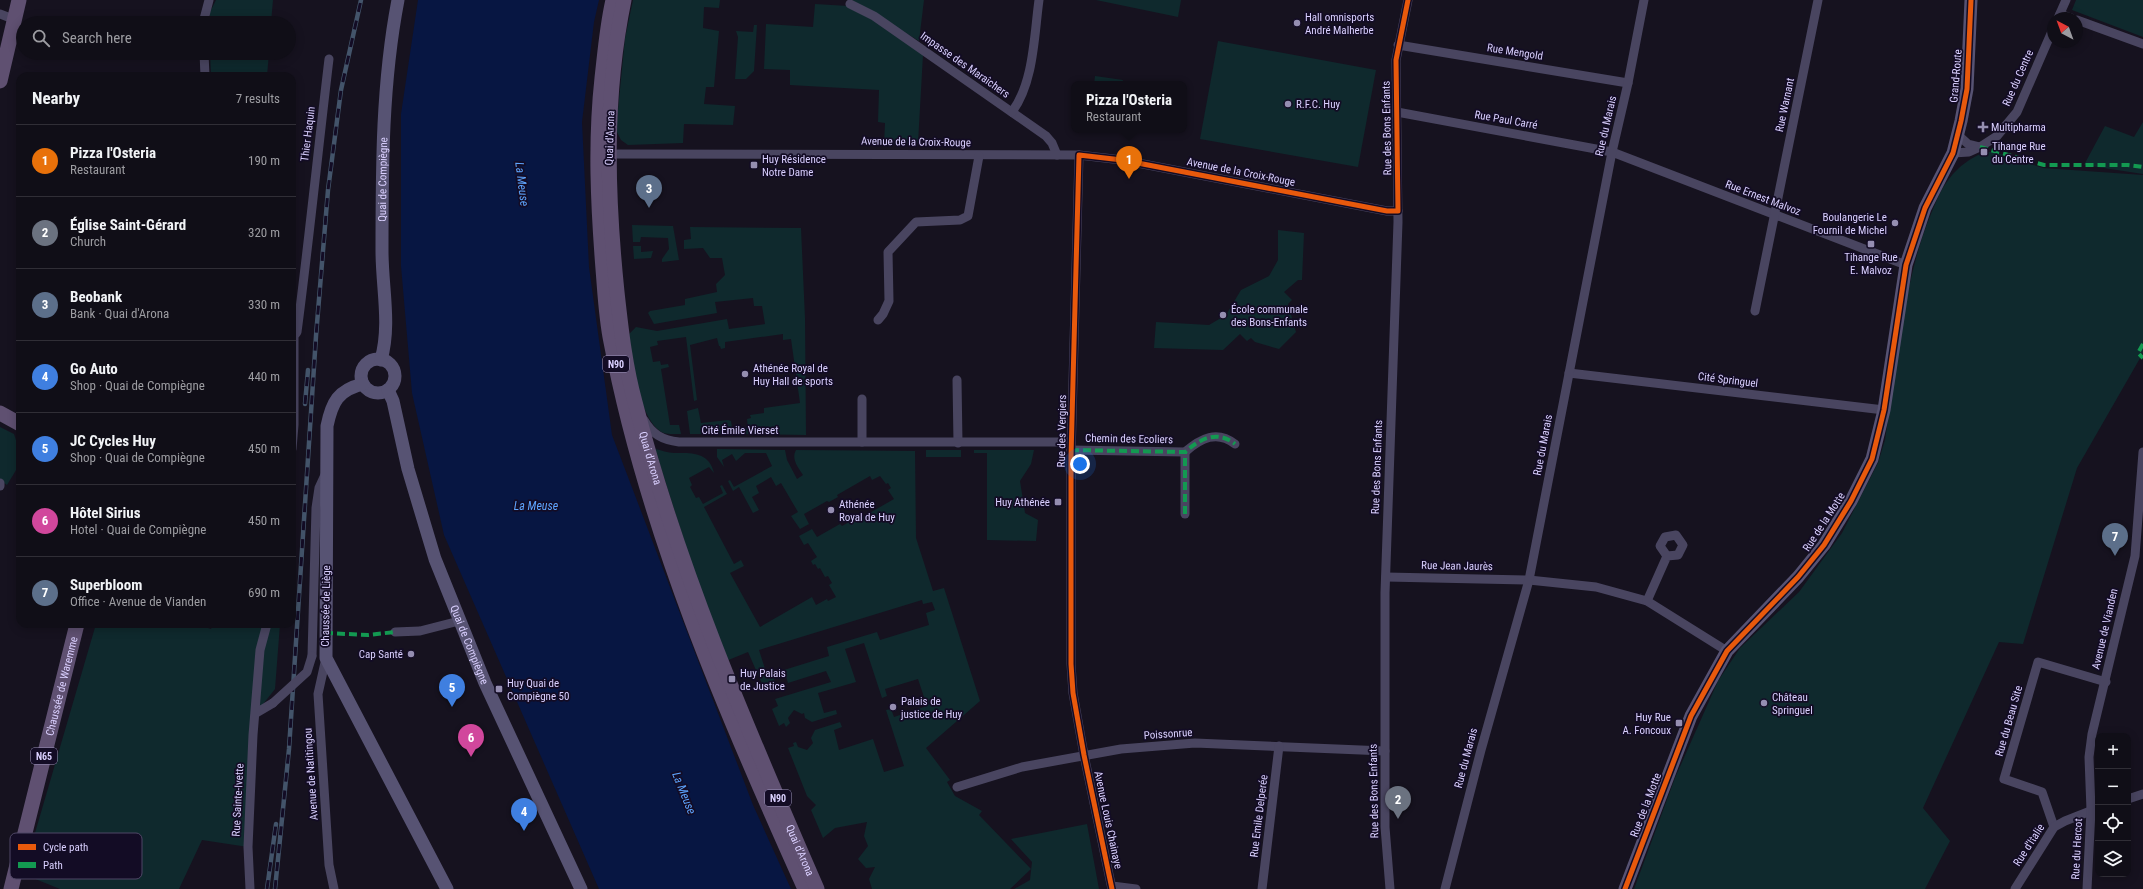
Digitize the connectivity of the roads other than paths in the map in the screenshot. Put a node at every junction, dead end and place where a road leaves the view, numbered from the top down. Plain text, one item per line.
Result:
1 (19, 0) edge
2 (210, 0) edge
3 (398, 0) edge
4 (613, 0) edge
5 (624, 0) edge
6 (1039, 0) edge
7 (1408, 0) edge
8 (1644, 0) edge
9 (1818, 0) edge
10 (1971, 0) edge
11 (2066, 0) edge
12 (850, 4) dead end
13 (2061, 12) edge
14 (205, 16) edge
15 (6, 17) edge
16 (2083, 22) edge
17 (2047, 43) edge
18 (2143, 44) edge
19 (1398, 45) junction
20 (330, 59) dead end
21 (204, 60) edge
22 (205, 72) edge
23 (0, 81) edge
24 (1628, 83) junction
25 (1012, 112) junction
26 (1397, 112) junction
27 (1957, 134) junction
28 (1980, 147) junction
29 (1612, 152) junction
30 (1953, 152) junction
31 (603, 154) junction
32 (1057, 155) junction
33 (1079, 155) junction
34 (979, 156) junction
35 (1398, 211) junction
36 (1774, 215) junction
37 (1906, 265) junction
38 (1755, 311) dead end
39 (878, 320) dead end
40 (296, 333) edge
41 (381, 360) junction
42 (1570, 373) junction
43 (957, 380) dead end
44 (363, 384) junction
45 (388, 390) junction
46 (862, 399) dead end
47 (636, 406) junction
48 (1884, 410) junction
49 (0, 413) edge
50 (16, 422) edge
51 (862, 442) junction
52 (958, 443) junction
53 (1236, 444) dead end
54 (1071, 446) junction
55 (1185, 452) junction
56 (2143, 452) edge
57 (327, 472) junction
58 (1185, 514) dead end
59 (1667, 556) dead end
60 (1386, 577) junction
61 (1529, 580) junction
62 (1647, 601) junction
63 (459, 621) junction
64 (76, 628) edge
65 (266, 628) edge
66 (395, 632) dead end
67 (1727, 651) junction
68 (326, 658) junction
69 (2106, 682) junction
70 (256, 713) junction
71 (1279, 746) junction
72 (1385, 751) junction
73 (1084, 755) junction
74 (957, 787) dead end
75 (2143, 794) edge
76 (2131, 797) edge
77 (2094, 809) edge
78 (2054, 827) junction
79 (25, 833) edge
80 (13, 879) edge
81 (1112, 888) edge
82 (11, 889) edge
83 (250, 889) edge
84 (334, 889) edge
85 (447, 889) edge
86 (580, 889) edge
87 (805, 889) edge
88 (817, 889) edge
89 (1136, 889) edge
90 (1262, 889) edge
91 (1390, 889) edge
92 (1445, 889) edge
93 (1625, 889) edge
94 (2015, 889) edge
95 (2087, 889) edge

1 - 15 main road
2 - 14 street
3 - 41 street, Quai de Compiègne
4 - 31 main road, Quai d'Arona / N90
5 - 31 main road, Quai d'Arona / N90
6 - 25 street
7 - 19 street, Rue des Bons Enfants
8 - 24 street, Rue du Marais
9 - 36 street, Rue Warnant
10 - 27 street, Grand-Route
11 - 13 street
12 - 25 street, Impasse des Maraîchers
15 - 23 main road
16 - 18 street
17 - 28 street, Rue du Centre
19 - 24 street, Rue Mengold
19 - 26 street, Rue des Bons Enfants
20 - 40 street, Thier Haquin
21 - 22 street
24 - 29 street, Rue du Marais
25 - 32 street, Impasse des Maraîchers
26 - 29 street, Rue Paul Carré
26 - 35 street, Rue des Bons Enfants
27 - 28 street
27 - 30 street, Grand-Route
28 - 30 street, Rue du Centre
29 - 36 street, Rue Ernest Malvoz
29 - 42 street, Rue du Marais
30 - 37 street, Rue de la Motte
31 - 34 street, Avenue de la Croix-Rouge
31 - 47 main road, Quai d'Arona / N90
31 - 87 main road, Quai d'Arona / N90
32 - 33 street, Avenue de la Croix-Rouge
32 - 34 street, Avenue de la Croix-Rouge
33 - 35 street, Avenue de la Croix-Rouge
33 - 54 street, Rue des Vergiers
34 - 39 street
35 - 60 street, Rue des Bons Enfants
36 - 37 street, Rue Ernest Malvoz
36 - 38 street, Rue Warnant
37 - 48 street, Rue de la Motte
41 - 44 street
41 - 45 street
42 - 48 street, Cité Springuel
42 - 61 street, Rue du Marais
43 - 52 street
44 - 45 street
44 - 57 street, Chaussée de Liège
45 - 63 street, Quai de Compiègne
46 - 51 street
47 - 51 street, Cité Émile Vierset
47 - 88 main road, Quai d'Arona / N90
48 - 67 street, Rue de la Motte
49 - 50 main road
51 - 52 street, Cité Émile Vierset
52 - 54 street, Cité Émile Vierset
53 - 55 street, Chemin des Ecoliers
54 - 55 street, Chemin des Ecoliers
54 - 73 street, Rue des Vergiers
55 - 58 street, Chemin des Ecoliers
56 - 69 street, Avenue de Vianden
57 - 68 street, Chaussée de Liège
57 - 70 street, bridge
59 - 62 street
60 - 61 street, Rue Jean Jaurès
60 - 72 street, Rue des Bons Enfants
61 - 62 street, Rue Jean Jaurès
61 - 92 street, Rue du Marais
62 - 67 street, Rue Jean Jaurès
63 - 66 street
63 - 86 street, Quai de Compiègne
64 - 79 main road, Chaussée de Waremme / N65
65 - 70 street
67 - 93 street, Rue de la Motte
68 - 84 street, Avenue de Natitingou
68 - 85 street, Chaussée de Liège
69 - 77 street, Avenue de Vianden
69 - 78 street, Rue du Beau Site
70 - 83 street, Rue Sainte-Ivette
71 - 72 street, Poissonrue
71 - 73 street, Poissonrue
71 - 90 street, Rue Emile Delperée
72 - 91 street, Rue des Bons Enfants
73 - 74 street, Poissonrue
73 - 81 street, Avenue Louis Chainaye
75 - 76 street
77 - 78 street, Rue d'Italie
77 - 95 street, Rue du Hercot
78 - 94 street, Rue d'Italie
80 - 82 main road, Chaussée de Waremme / N65
81 - 89 street

